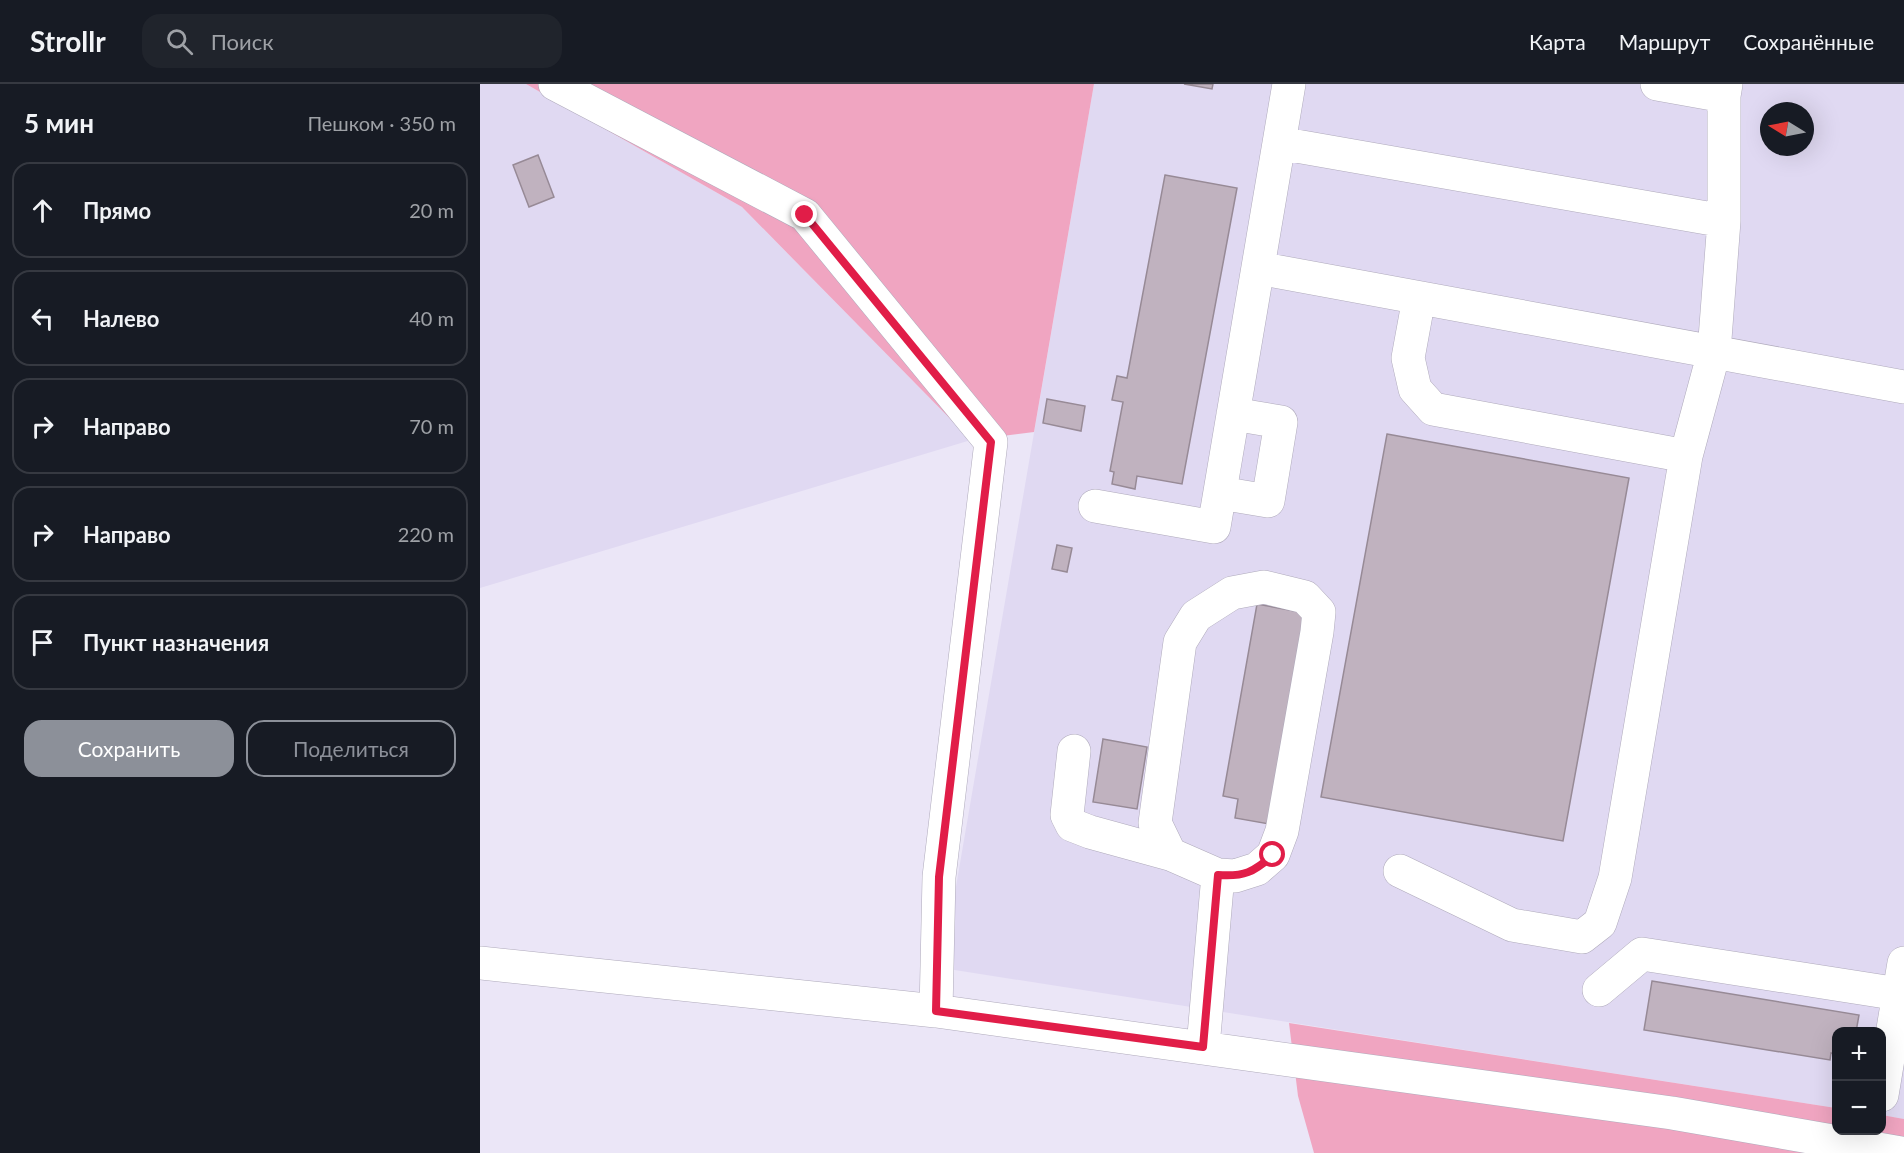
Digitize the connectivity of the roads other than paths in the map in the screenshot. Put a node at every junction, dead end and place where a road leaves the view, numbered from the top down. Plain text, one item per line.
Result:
1 (555, 84) edge
2 (1289, 84) edge
3 (1657, 84) edge
4 (1725, 90) edge
5 (1279, 143) junction
6 (1724, 221) junction
7 (1258, 268) junction
8 (1419, 298) junction
9 (1714, 352) junction
10 (1904, 387) edge
11 (1233, 414) junction
12 (1686, 456) junction
13 (1220, 493) junction
14 (1095, 507) dead end
15 (1074, 751) dead end
16 (1170, 854) junction
17 (1400, 871) dead end
18 (1218, 875) junction
19 (480, 963) edge
20 (1902, 980) edge
21 (1599, 990) dead end
22 (936, 1011) junction
23 (1203, 1047) junction
24 (1884, 1081) edge
25 (1883, 1144) edge

1 - 22 lane
2 - 5 lane
3 - 4 lane
4 - 6 lane
5 - 6 lane
5 - 7 lane
6 - 9 lane
7 - 8 lane
7 - 11 lane
8 - 9 lane
8 - 12 lane
9 - 10 lane
9 - 12 lane
11 - 13 lane
11 - 13 lane
12 - 17 lane
13 - 14 lane
15 - 16 lane
16 - 18 lane
16 - 18 lane
18 - 23 lane
19 - 22 lane
20 - 21 lane
20 - 24 lane
22 - 23 lane
23 - 25 lane

